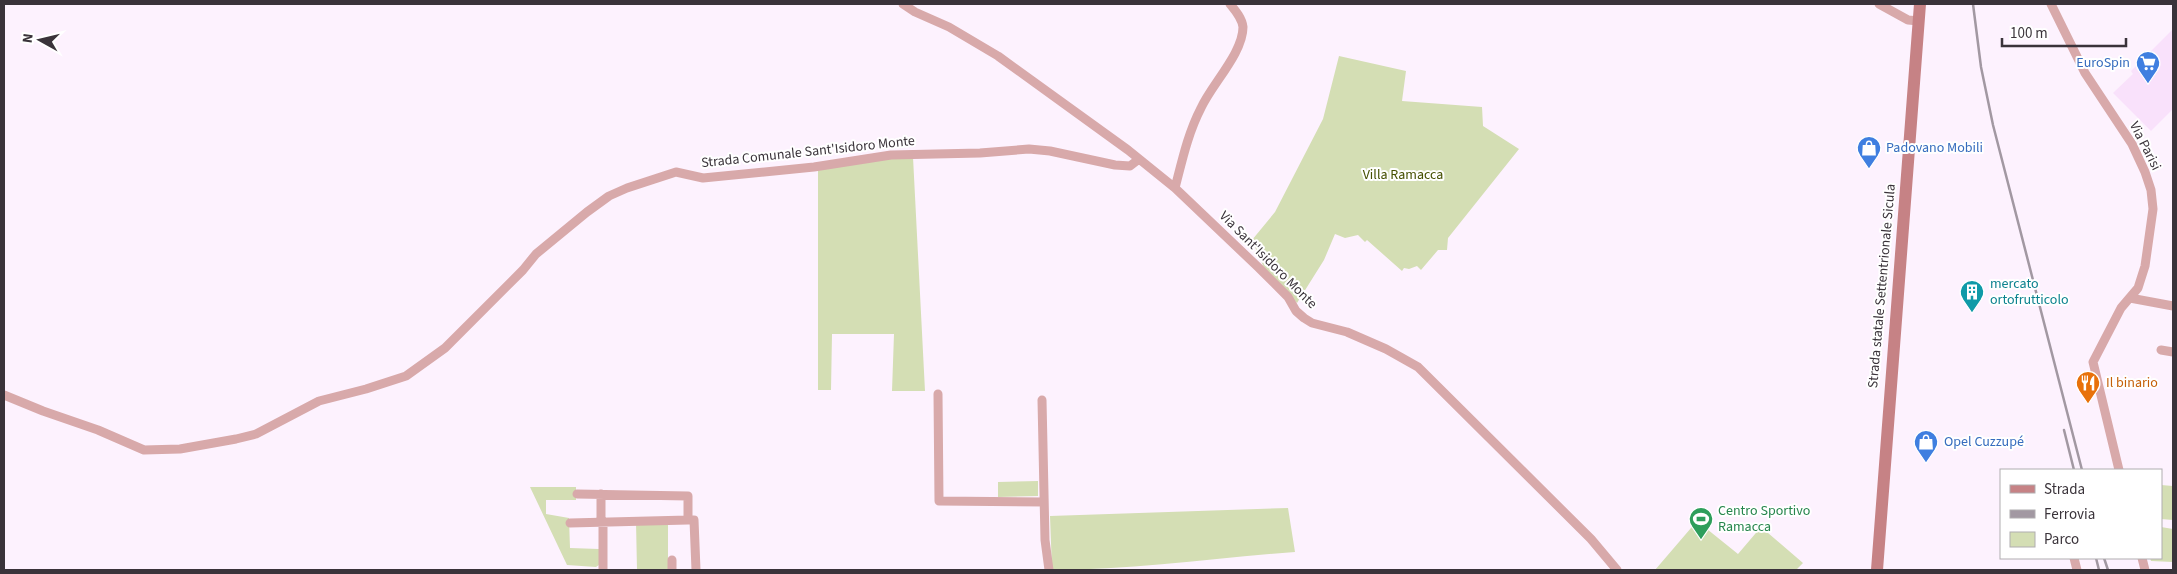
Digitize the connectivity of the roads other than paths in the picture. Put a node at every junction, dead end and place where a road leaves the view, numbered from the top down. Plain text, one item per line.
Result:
1 (903, 4) edge
2 (1230, 4) edge
3 (1879, 4) edge
4 (1920, 4) edge
5 (2051, 4) edge
6 (1919, 21) junction
7 (1139, 159) junction
8 (1175, 188) junction
9 (2130, 298) junction
10 (2173, 306) edge
11 (2161, 350) dead end
12 (2173, 352) edge
13 (938, 394) dead end
14 (4, 395) edge
15 (1042, 400) dead end
16 (2119, 469) edge
17 (577, 494) dead end
18 (601, 494) junction
19 (1044, 502) junction
20 (688, 520) junction
21 (602, 523) junction
22 (570, 524) dead end
23 (672, 560) dead end
24 (602, 570) edge
25 (672, 570) edge
26 (696, 570) edge
27 (1049, 570) edge
28 (1617, 570) edge
29 (1876, 570) edge

1 - 7 street, Via Sant'Isidoro Monte
2 - 8 street
3 - 6 street
4 - 6 main road, Strada statale Settentrionale Sicula
5 - 9 street, Via Parisi
6 - 29 main road, Strada statale Settentrionale Sicula
7 - 8 street, Via Sant'Isidoro Monte
7 - 14 street, Strada Comunale Sant'Isidoro Monte
8 - 28 street, Via Sant'Isidoro Monte
9 - 10 street
9 - 16 street, Via Parisi
11 - 12 street
13 - 19 street
15 - 19 street
17 - 18 street
18 - 20 street
18 - 21 street
19 - 27 street
20 - 21 street
20 - 26 street
21 - 22 street
21 - 24 street
23 - 25 street

